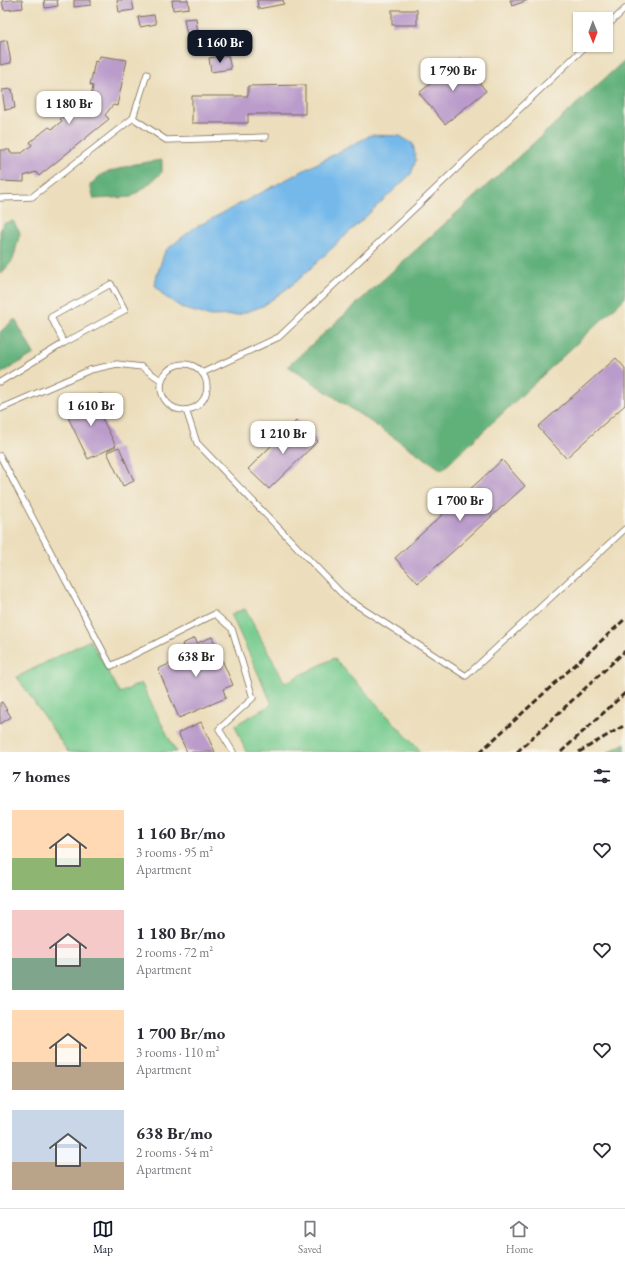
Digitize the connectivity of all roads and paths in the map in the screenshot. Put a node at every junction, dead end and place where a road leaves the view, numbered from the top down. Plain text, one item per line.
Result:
1 (625, 9) edge
2 (613, 20) edge
3 (580, 52) edge
4 (147, 74) dead end
5 (133, 118) junction
6 (266, 137) dead end
7 (0, 198) edge
8 (64, 343) junction
9 (202, 373) junction
10 (162, 381) junction
11 (0, 382) edge
12 (0, 407) edge
13 (186, 410) junction
14 (0, 456) edge
15 (625, 529) edge
16 (233, 752) edge

1 - 2 lane
3 - 9 lane
4 - 5 lane
5 - 6 lane
5 - 7 lane
8 - 8 lane
8 - 11 lane
9 - 10 lane
9 - 13 lane
10 - 12 lane
10 - 13 lane
13 - 15 lane
14 - 16 lane

